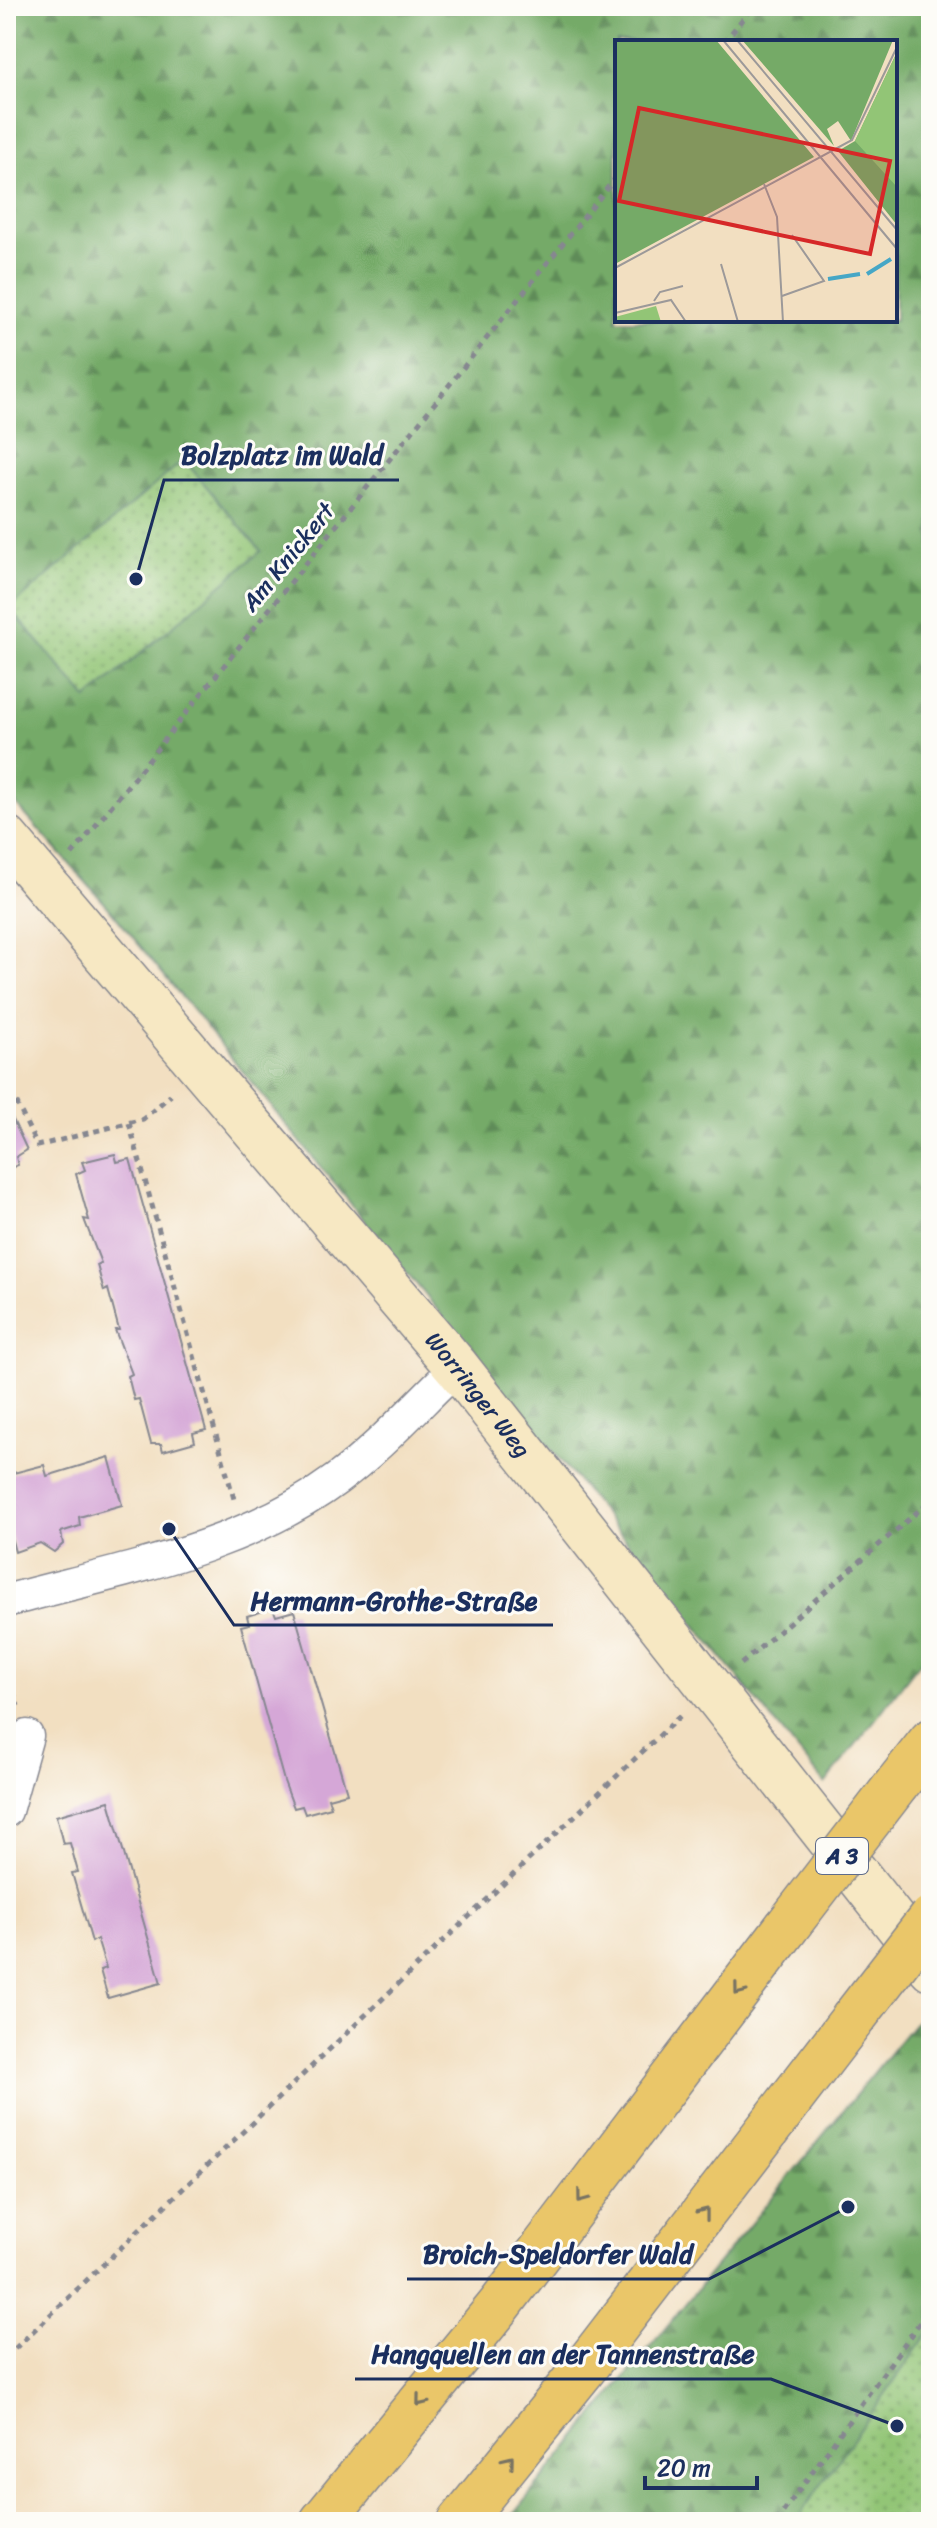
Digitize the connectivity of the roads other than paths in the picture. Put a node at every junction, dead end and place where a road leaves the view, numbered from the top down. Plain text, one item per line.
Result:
1 (6, 838) edge
2 (457, 1367) junction
3 (6, 1601) edge
4 (27, 1736) dead end
5 (931, 1741) edge
6 (6, 1811) edge
7 (931, 1918) edge
8 (931, 1968) edge
9 (322, 2522) edge
10 (460, 2522) edge

1 - 2 street, Worringer Weg
2 - 3 street
2 - 8 street, Worringer Weg
4 - 6 street
5 -> 9 highway, A 3, bridge
10 -> 7 highway, bridge

